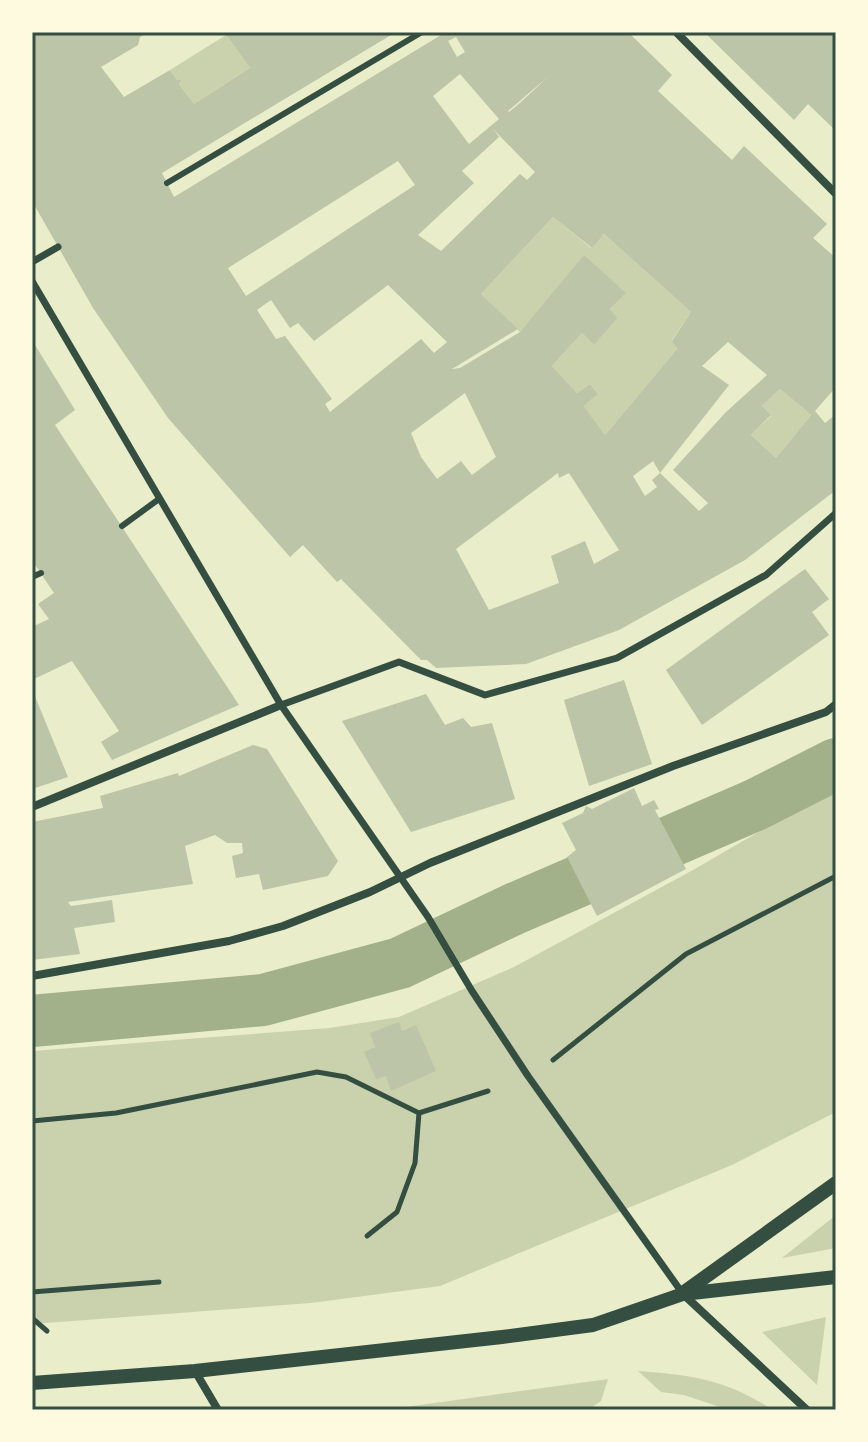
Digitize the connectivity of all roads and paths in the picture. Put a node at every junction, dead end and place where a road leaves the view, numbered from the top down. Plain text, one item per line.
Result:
1 (422, 32) edge
2 (676, 32) edge
3 (167, 183) dead end
4 (836, 194) edge
5 (58, 247) dead end
6 (32, 262) edge
7 (32, 281) edge
8 (159, 499) junction
9 (836, 513) edge
10 (122, 526) dead end
11 (41, 573) dead end
12 (32, 577) edge
13 (836, 704) edge
14 (281, 705) junction
15 (32, 807) edge
16 (836, 876) edge
17 (399, 877) junction
18 (32, 976) edge
19 (552, 1061) dead end
20 (488, 1091) dead end
21 (419, 1113) junction
22 (32, 1121) edge
23 (836, 1183) edge
24 (367, 1236) dead end
25 (836, 1277) edge
26 (159, 1282) dead end
27 (32, 1292) edge
28 (683, 1294) junction
29 (32, 1318) edge
30 (47, 1331) dead end
31 (195, 1371) junction
32 (32, 1383) edge
33 (218, 1410) edge
34 (807, 1410) edge

1 - 3 lane
2 - 4 street
5 - 6 street
7 - 8 street
8 - 10 lane
8 - 14 street
9 - 14 street
11 - 12 lane
13 - 17 street
14 - 15 street
14 - 17 street
16 - 19 path
17 - 18 street
17 - 28 street
20 - 21 path
21 - 22 path
21 - 24 path
23 - 28 street
25 - 28 street
26 - 27 path
28 - 31 street
28 - 34 street
29 - 30 path
31 - 32 street
31 - 33 street

